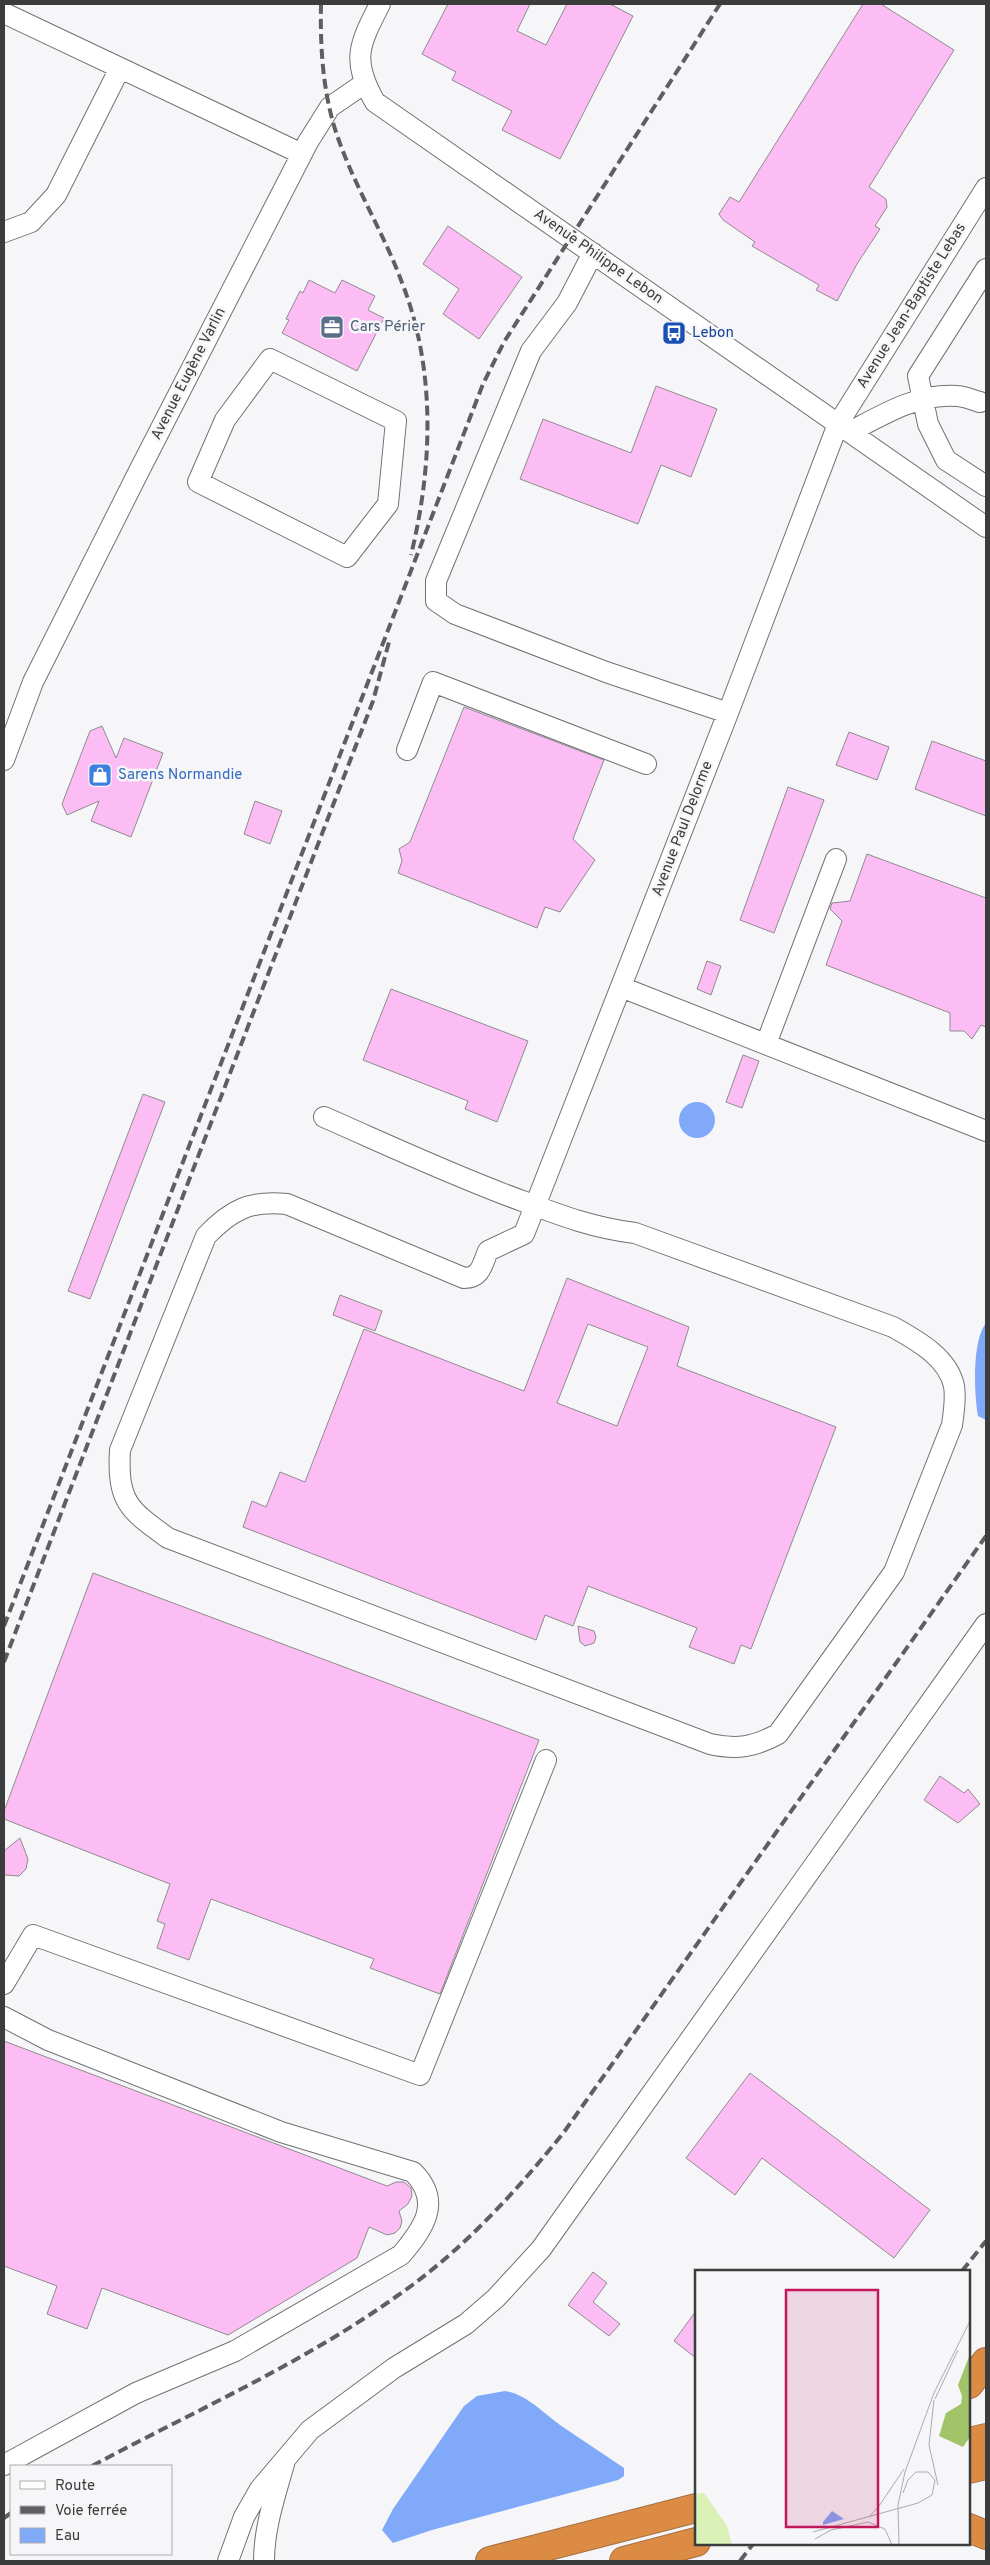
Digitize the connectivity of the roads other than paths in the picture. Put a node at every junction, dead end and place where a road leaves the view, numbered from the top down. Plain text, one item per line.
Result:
1 (380, 4) edge
2 (4, 13) edge
3 (120, 68) junction
4 (365, 83) junction
5 (302, 154) junction
6 (986, 188) edge
7 (4, 232) edge
8 (593, 253) junction
9 (986, 269) edge
10 (270, 359) joint
11 (923, 400) junction
12 (980, 402) dead end
13 (844, 428) junction
14 (986, 486) edge
15 (986, 527) edge
16 (728, 713) junction
17 (407, 750) dead end
18 (4, 760) edge
19 (646, 764) dead end
20 (836, 859) dead end
21 (621, 987) junction
22 (766, 1044) junction
23 (324, 1117) dead end
24 (986, 1131) edge
25 (535, 1206) junction
26 (986, 1624) edge
27 (546, 1760) dead end
28 (4, 1984) edge
29 (4, 2017) edge
30 (986, 2362) edge
31 (970, 2383) edge
32 (986, 2438) edge
33 (970, 2442) edge
34 (287, 2455) junction
35 (986, 2464) edge
36 (4, 2465) edge
37 (970, 2469) edge
38 (695, 2508) edge
39 (970, 2528) edge
40 (986, 2535) edge
41 (695, 2542) edge
42 (228, 2561) edge
43 (264, 2561) edge
44 (490, 2561) edge
45 (624, 2561) edge

1 - 4 street
2 - 3 street
3 - 5 street
3 - 7 street
4 - 5 street, Avenue Eugène Varlin
4 - 8 street, Avenue Philippe Lebon
5 - 18 street, Avenue Eugène Varlin
6 - 13 street, Avenue Jean-Baptiste Lebas
8 - 13 street, Avenue Philippe Lebon
8 - 16 street
9 - 11 street
10 - 10 street
11 - 12 street
11 - 13 street
11 - 14 street
13 - 15 street, Avenue Philippe Lebon
13 - 16 street, Avenue Paul Delorme
16 - 21 street, Avenue Paul Delorme
17 - 19 street
20 - 22 street
21 - 22 street
21 - 25 street, Avenue Paul Delorme
22 - 24 street
23 - 25 street
25 - 25 street, Avenue Paul Delorme
26 - 34 street
27 - 28 street
29 - 36 street
30 - 31 highway
32 - 33 highway
34 - 42 street
34 - 43 street
35 - 37 highway
38 - 44 highway
39 - 40 highway
41 - 45 highway

